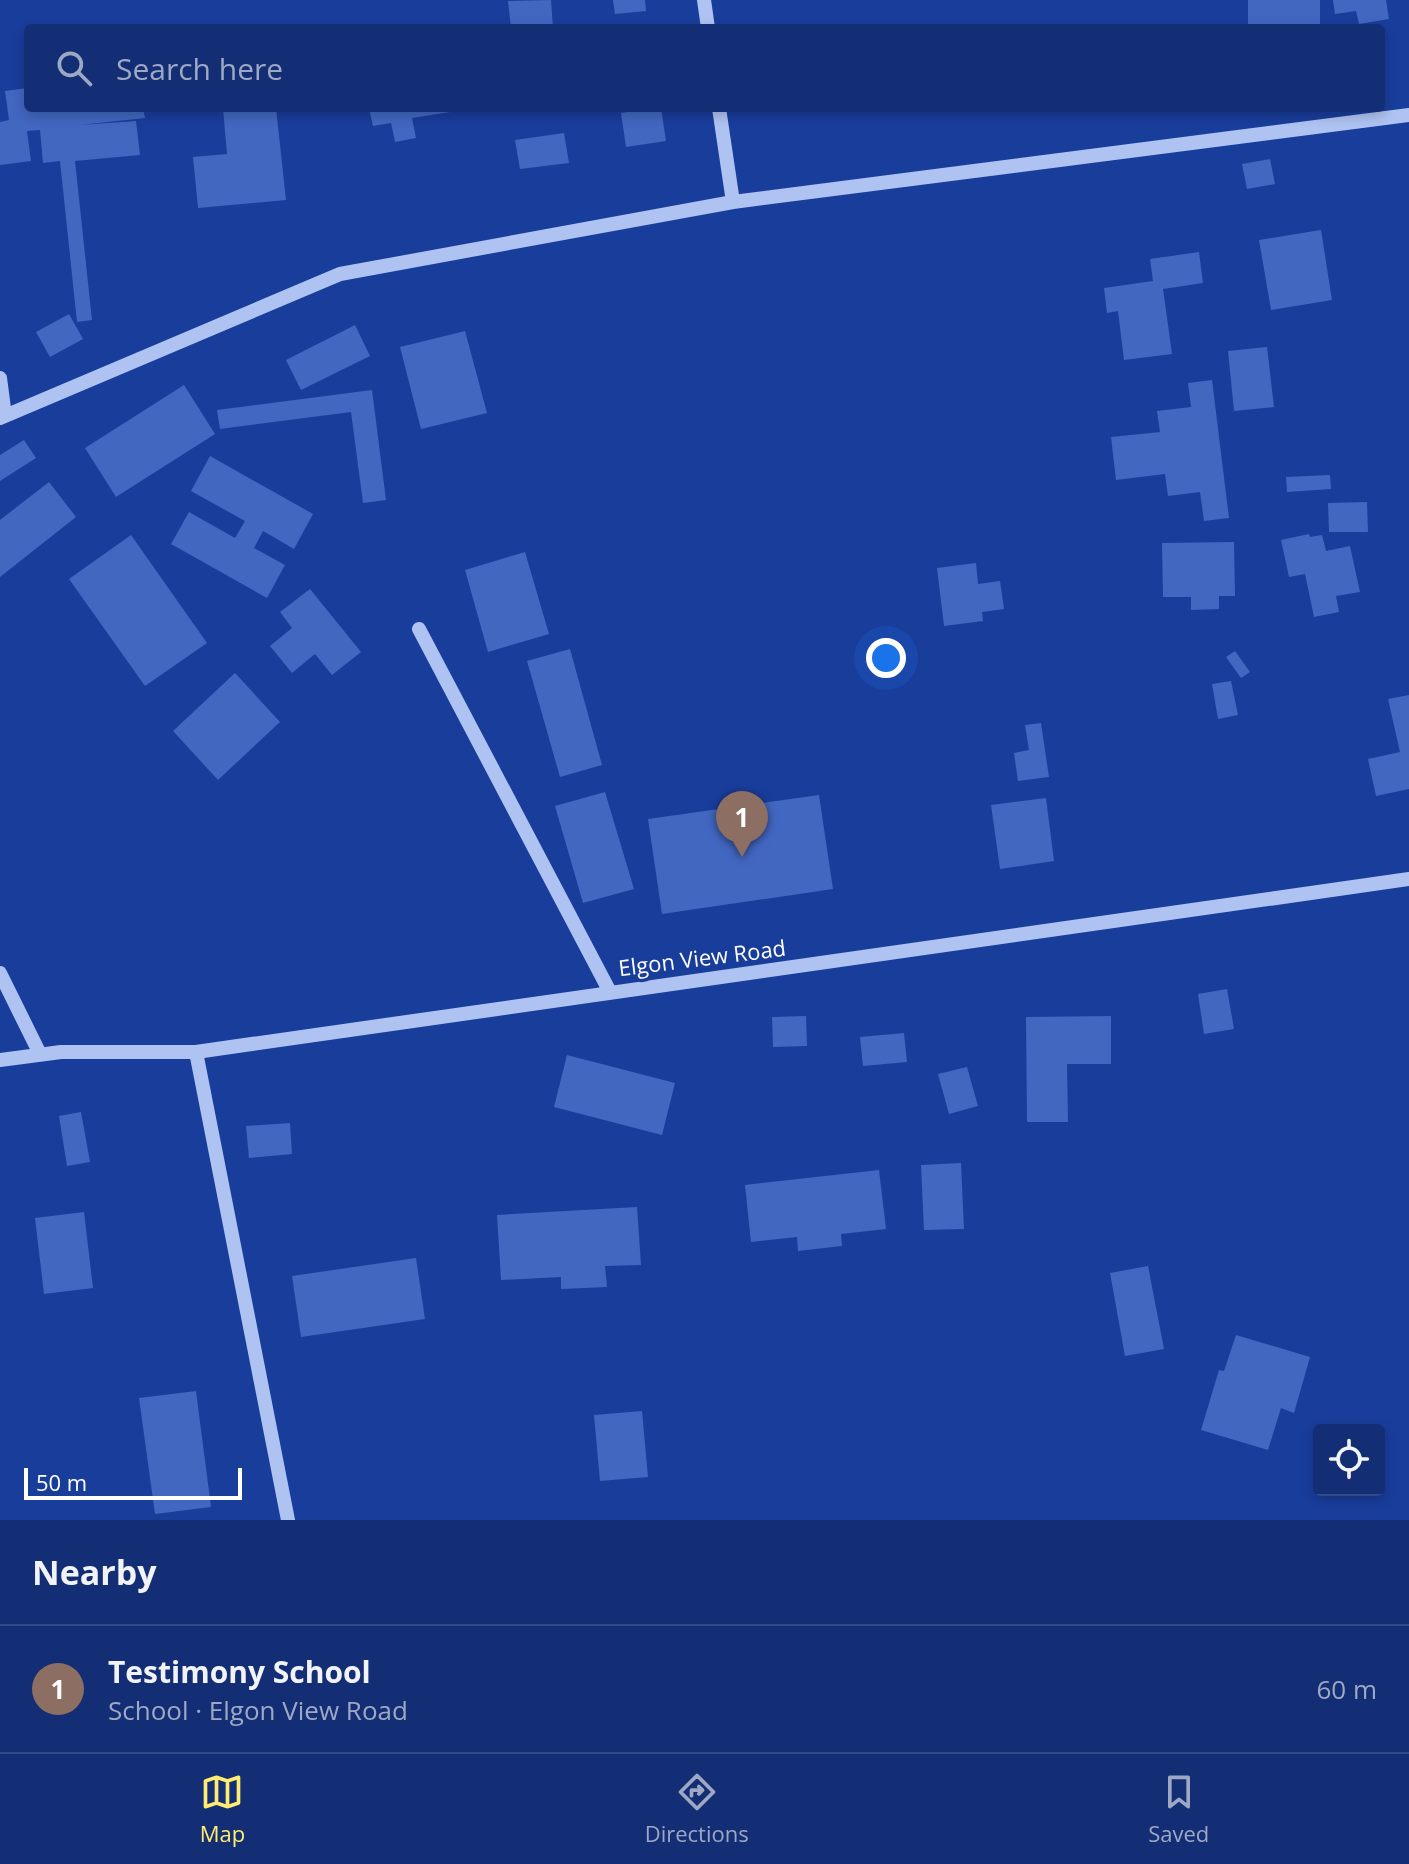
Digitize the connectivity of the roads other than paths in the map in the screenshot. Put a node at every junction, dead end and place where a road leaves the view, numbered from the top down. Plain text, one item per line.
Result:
1 (704, 0) edge
2 (707, 24) edge
3 (720, 112) edge
4 (1409, 115) edge
5 (733, 202) junction
6 (0, 378) edge
7 (2, 417) edge
8 (419, 629) dead end
9 (1409, 879) edge
10 (0, 973) edge
11 (610, 992) junction
12 (196, 1052) junction
13 (40, 1054) junction
14 (0, 1060) edge
15 (288, 1520) edge

1 - 2 street
3 - 5 street
4 - 5 street
5 - 7 street
6 - 7 street
8 - 11 street
9 - 11 street, Elgon View Road
10 - 13 street
11 - 12 street, Elgon View Road
12 - 13 street, Elgon View Road
12 - 15 street
13 - 14 street, Elgon View Road

